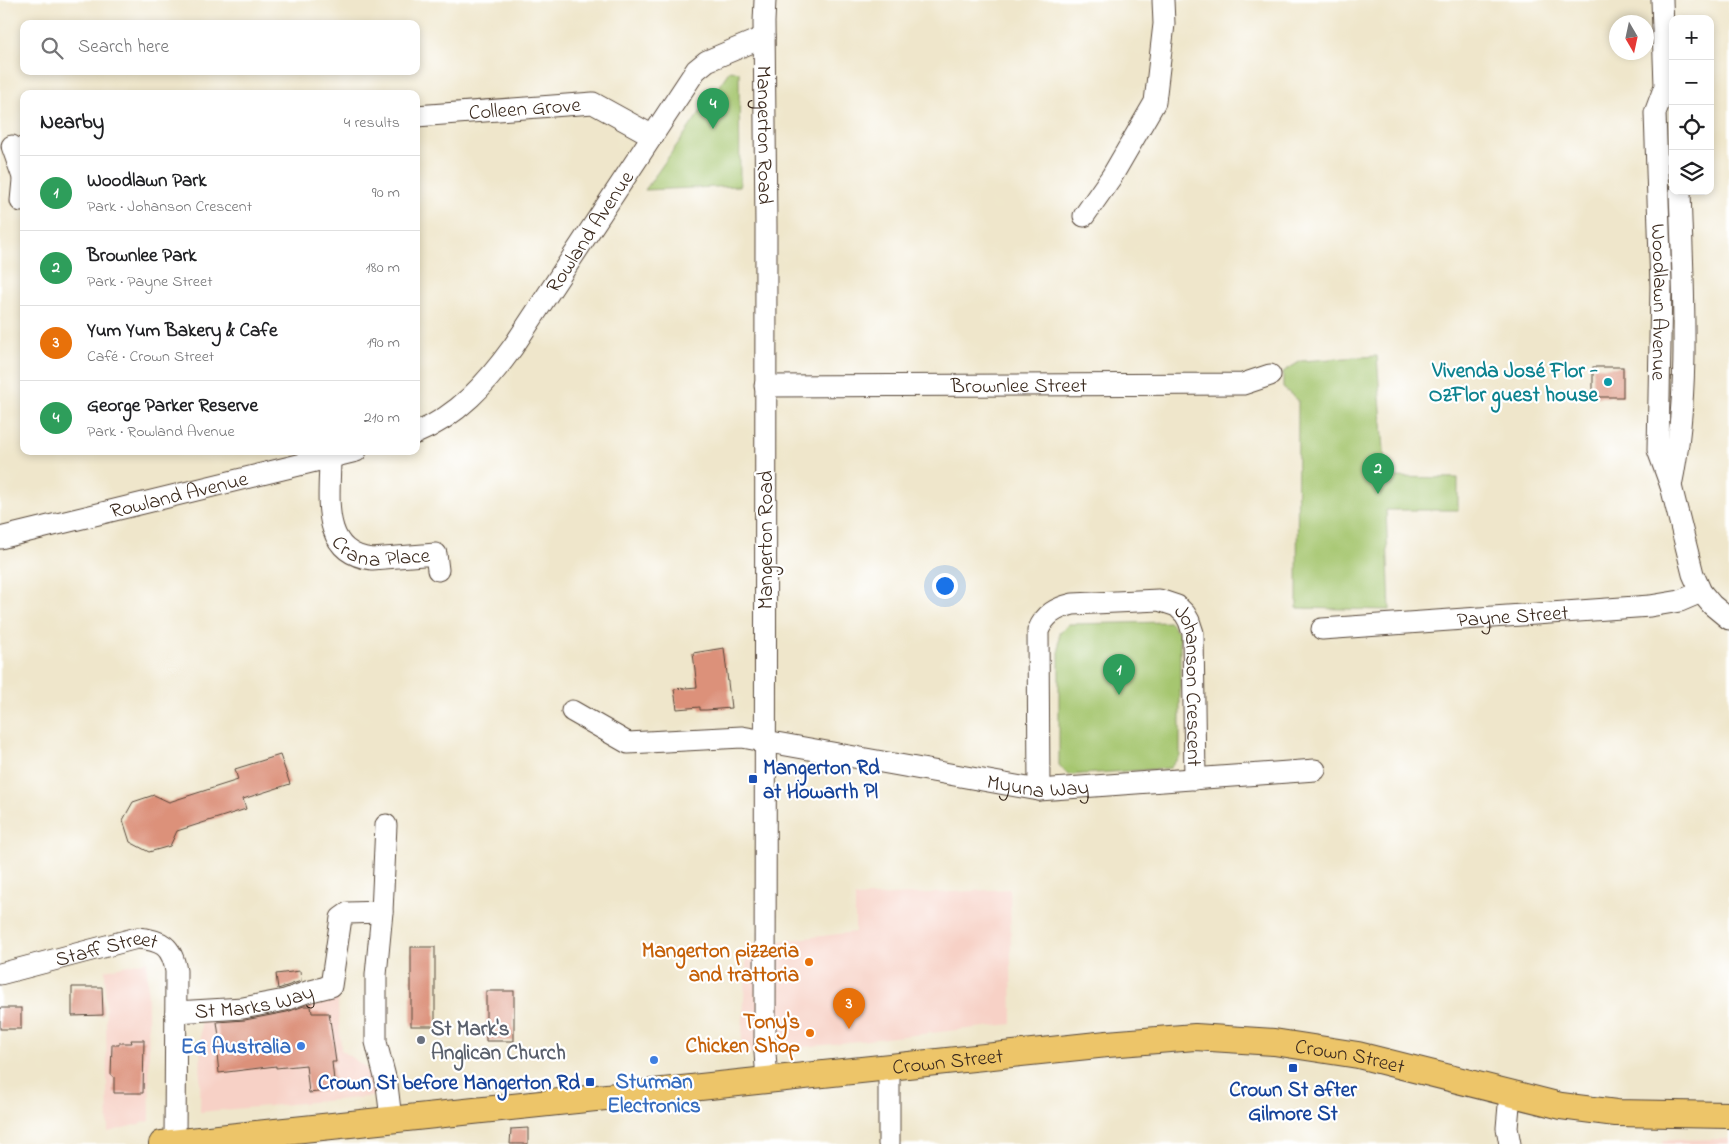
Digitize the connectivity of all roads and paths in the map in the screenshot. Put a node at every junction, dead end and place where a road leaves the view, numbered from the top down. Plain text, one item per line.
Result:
1 (765, 0) edge
2 (1163, 0) edge
3 (1662, 0) edge
4 (764, 37) junction
5 (1669, 94) edge
6 (420, 116) edge
7 (653, 136) junction
8 (12, 146) dead end
9 (20, 169) edge
10 (1680, 195) edge
11 (1084, 216) dead end
12 (1270, 375) dead end
13 (765, 386) junction
14 (420, 431) edge
15 (341, 455) edge
16 (330, 458) junction
17 (1671, 486) junction
18 (0, 538) edge
19 (438, 570) dead end
20 (1701, 592) junction
21 (1729, 619) edge
22 (1322, 629) dead end
23 (572, 711) dead end
24 (765, 742) junction
25 (1315, 770) dead end
26 (1195, 779) junction
27 (1039, 790) junction
28 (386, 825) dead end
29 (382, 912) junction
30 (0, 974) edge
31 (176, 1012) junction
32 (889, 1068) junction
33 (766, 1080) junction
34 (1510, 1094) junction
35 (1729, 1115) edge
36 (391, 1120) junction
37 (168, 1143) edge
38 (889, 1144) edge
39 (1510, 1144) edge

1 - 4 street, Mangerton Road
2 - 11 street
3 - 5 street, Woodlawn Avenue
4 - 7 street, Rowland Avenue
4 - 13 street, Mangerton Road
5 - 17 street, Woodlawn Avenue
6 - 7 street, Colleen Grove
7 - 14 street, Rowland Avenue
8 - 9 street
10 - 17 street, Woodlawn Avenue
12 - 13 street, Brownlee Street
13 - 24 street, Mangerton Road
15 - 16 street, Rowland Avenue
16 - 18 street, Rowland Avenue
16 - 19 street, Crana Place
17 - 20 street, Woodlawn Avenue
20 - 21 street, Woodlawn Avenue
20 - 22 street, Payne Street
23 - 24 street, Myuna Way
24 - 27 street, Myuna Way
24 - 33 street, Mangerton Road
25 - 26 street, Myuna Way
26 - 27 street, Myuna Way
26 - 27 street, Johanson Crescent
28 - 29 street
29 - 31 street, St Marks Way
29 - 36 street
30 - 31 street, Staff Street
31 - 37 street, Staff Street
32 - 33 main road, Crown Street
32 - 34 main road, Crown Street
32 - 38 street
33 - 36 main road, Crown Street
34 - 35 main road, Crown Street
34 - 39 street
36 - 37 main road, Crown Street

